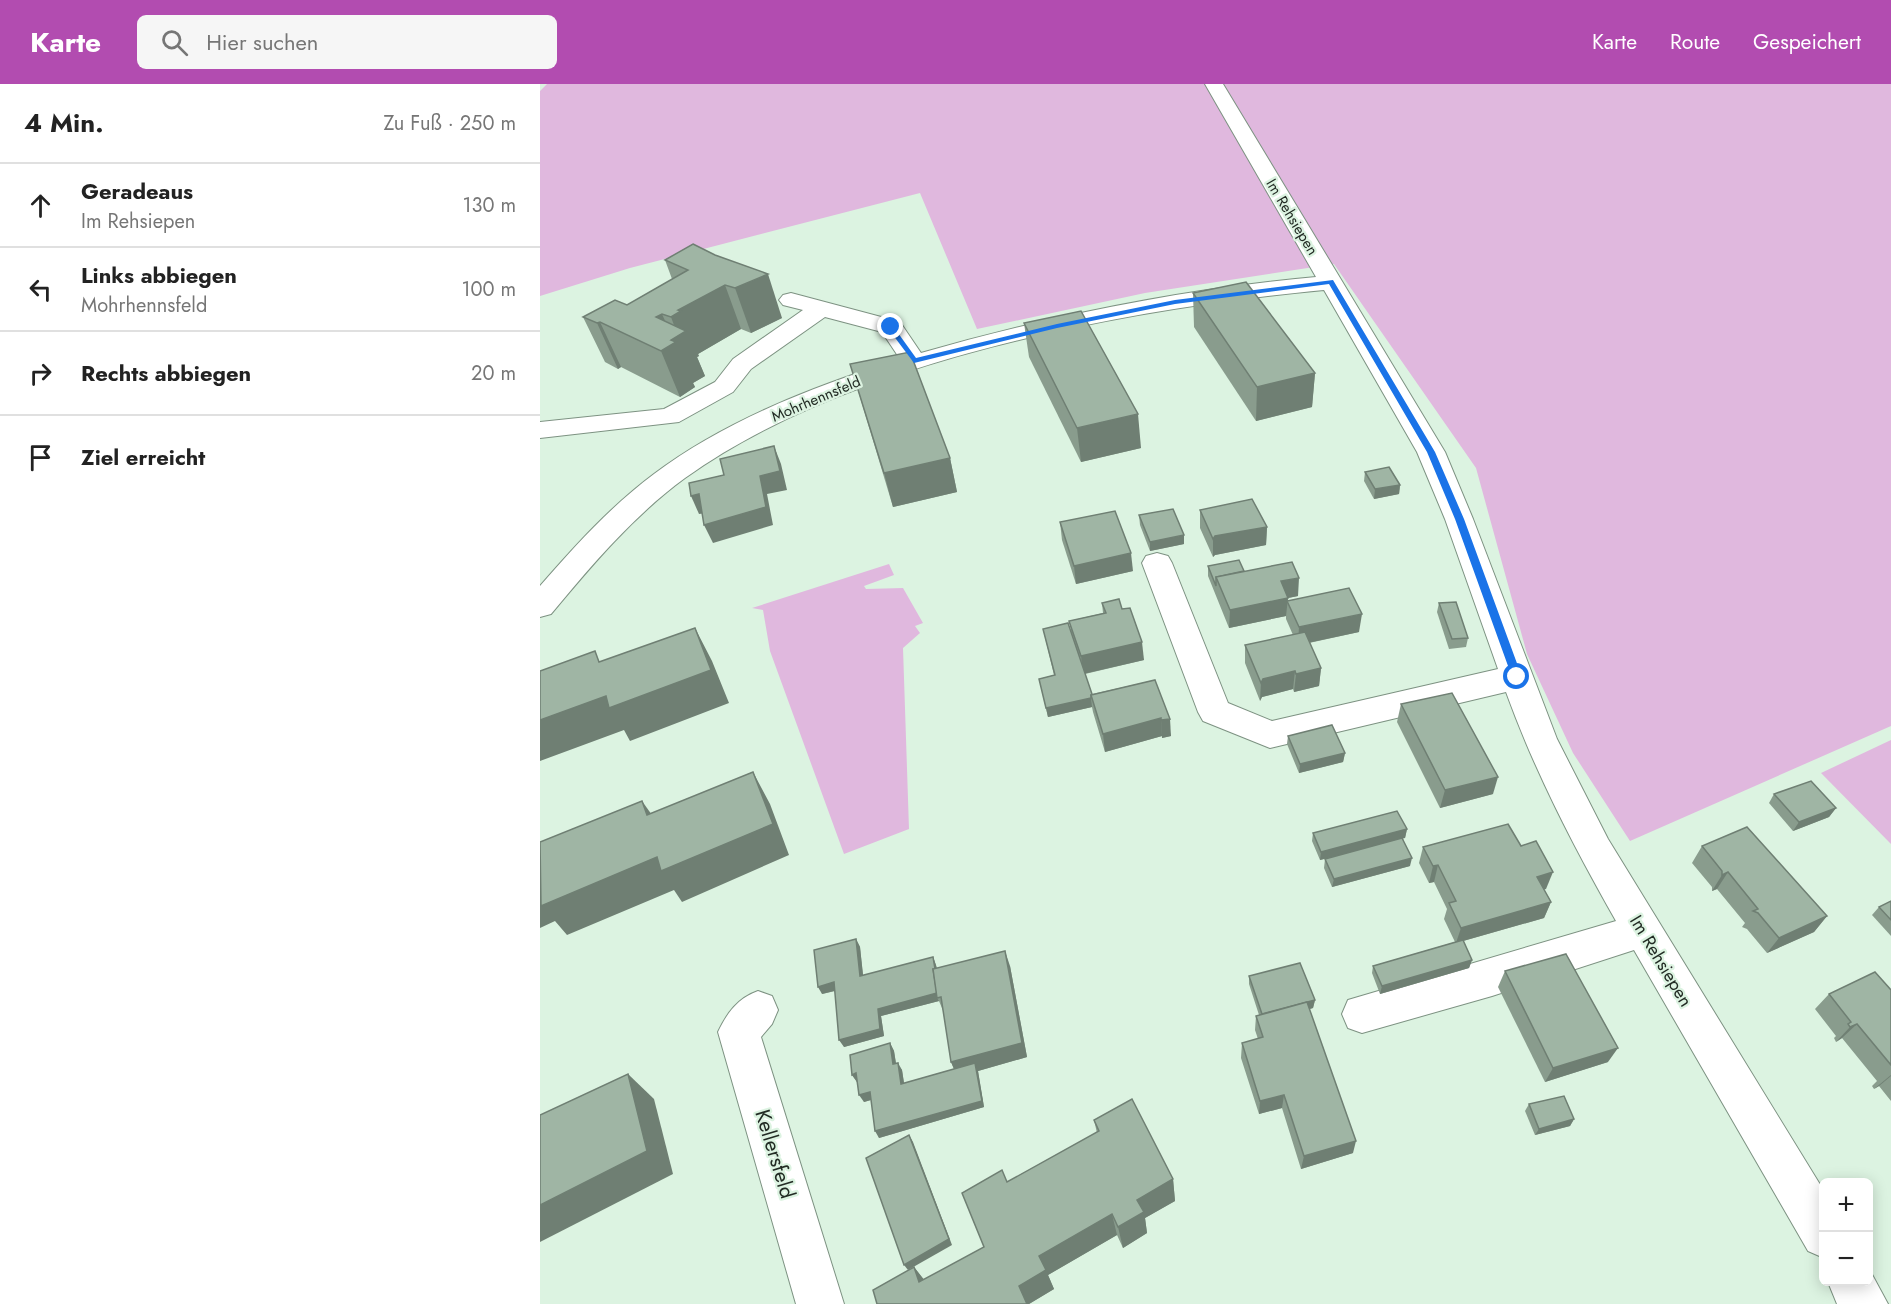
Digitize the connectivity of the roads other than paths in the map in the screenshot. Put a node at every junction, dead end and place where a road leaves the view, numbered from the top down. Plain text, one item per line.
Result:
1 (1214, 84) edge
2 (1331, 282) junction
3 (791, 300) dead end
4 (822, 308) junction
5 (914, 361) junction
6 (540, 430) edge
7 (1157, 563) dead end
8 (540, 606) edge
9 (1517, 677) junction
10 (1642, 930) junction
11 (758, 1010) dead end
12 (1362, 1014) dead end
13 (1822, 1232) edge
14 (1854, 1286) edge
15 (820, 1304) edge
16 (1864, 1304) edge

1 - 2 street, Im Rehsiepen
2 - 5 street, Mohrhennsfeld
2 - 9 street, Im Rehsiepen
3 - 4 street
4 - 5 street
4 - 6 street
5 - 8 street, Mohrhennsfeld
7 - 9 street
9 - 10 street, Im Rehsiepen
10 - 12 street
10 - 13 street, Im Rehsiepen
11 - 15 street, Kellersfeld
14 - 16 street

